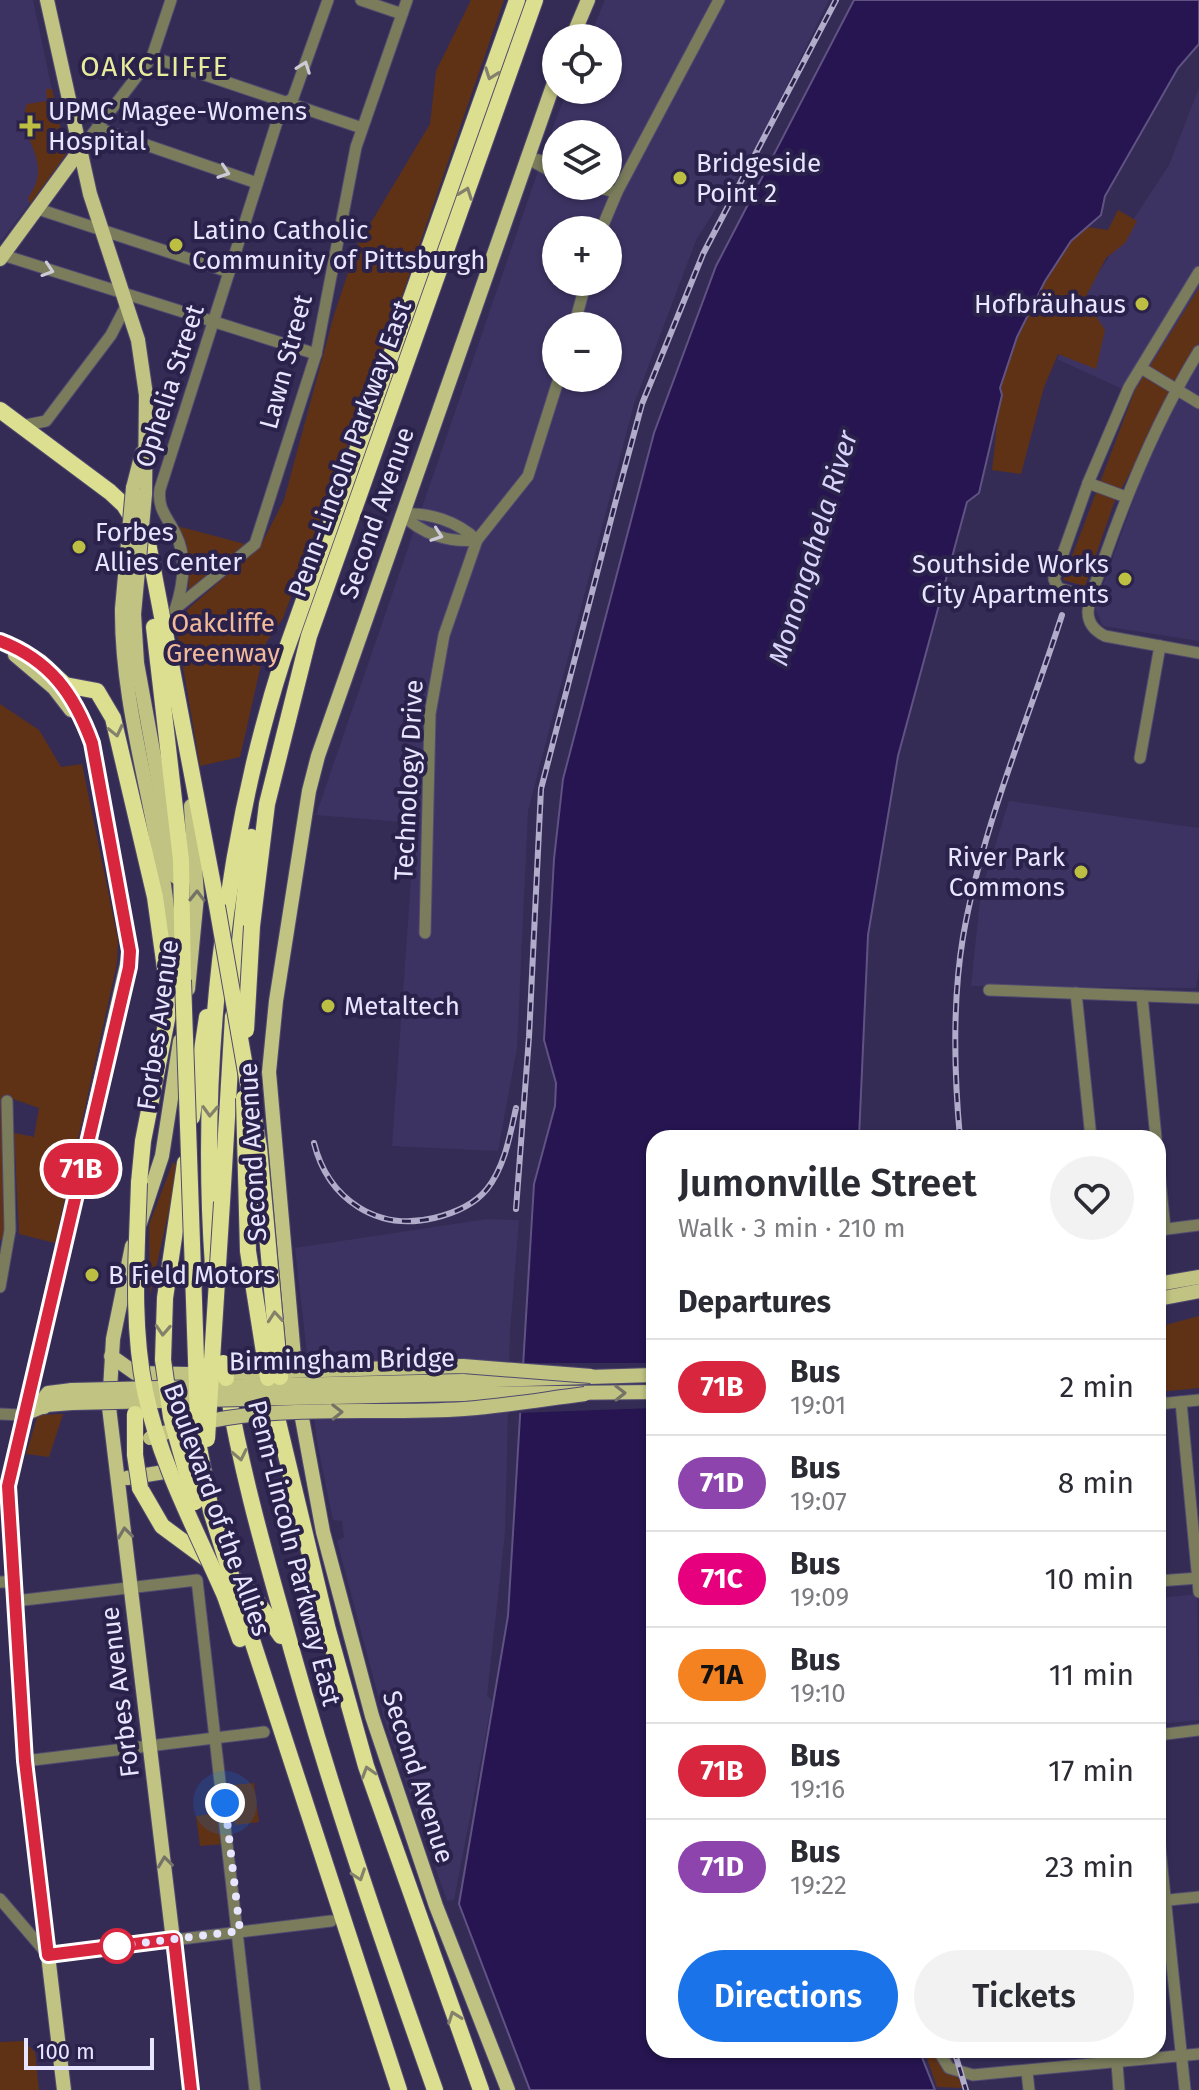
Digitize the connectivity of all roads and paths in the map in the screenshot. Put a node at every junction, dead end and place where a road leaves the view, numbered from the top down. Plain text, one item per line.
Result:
1 (47, 0) edge
2 (171, 0) edge
3 (328, 0) edge
4 (361, 0) edge
5 (407, 0) edge
6 (517, 0) edge
7 (535, 0) edge
8 (588, 0) edge
9 (719, 0) edge
10 (402, 14) junction
11 (578, 24) edge
12 (152, 57) junction
13 (284, 102) junction
14 (546, 104) edge
15 (97, 128) junction
16 (362, 128) junction
17 (80, 150) junction
18 (526, 158) junction
19 (542, 161) edge
20 (542, 167) edge
21 (622, 170) edge
22 (257, 183) junction
23 (38, 209) junction
24 (100, 229) junction
25 (2, 257) edge
26 (229, 272) junction
27 (1199, 272) edge
28 (125, 299) junction
29 (213, 322) junction
30 (111, 335) junction
31 (138, 340) junction
32 (1199, 351) edge
33 (316, 354) junction
34 (1141, 368) junction
35 (1177, 390) junction
36 (555, 392) edge
37 (1199, 403) edge
38 (0, 410) edge
39 (46, 421) junction
40 (21, 426) junction
41 (48, 445) junction
42 (1088, 483) junction
43 (1126, 497) junction
44 (402, 514) junction
45 (134, 520) junction
46 (477, 540) junction
47 (1091, 598) junction
48 (175, 611) joint
49 (128, 612) junction
50 (0, 641) edge
51 (1160, 646) junction
52 (0, 648) edge
53 (1199, 653) edge
54 (65, 685) junction
55 (180, 719) junction
56 (87, 732) junction
57 (1140, 758) dead end
58 (223, 900) junction
59 (181, 925) junction
60 (246, 926) junction
61 (425, 933) dead end
62 (989, 990) dead end
63 (1076, 993) junction
64 (1142, 996) junction
65 (1199, 998) edge
66 (170, 1004) junction
67 (7, 1101) dead end
68 (1090, 1130) edge
69 (1155, 1130) edge
70 (1199, 1225) edge
71 (1166, 1229) edge
72 (5, 1243) edge
73 (1199, 1277) edge
74 (1166, 1283) edge
75 (0, 1287) edge
76 (1199, 1291) edge
77 (1166, 1297) edge
78 (137, 1330) junction
79 (292, 1354) junction
80 (111, 1356) junction
81 (646, 1375) edge
82 (591, 1376) junction
83 (274, 1378) junction
84 (646, 1392) edge
85 (585, 1394) junction
86 (72, 1396) junction
87 (1199, 1400) edge
88 (1181, 1402) junction
89 (1166, 1403) edge
90 (0, 1414) edge
91 (22, 1415) junction
92 (113, 1452) junction
93 (118, 1479) junction
94 (217, 1532) junction
95 (1198, 1578) edge
96 (1166, 1580) edge
97 (6, 1582) edge
98 (132, 1588) junction
99 (1199, 1592) edge
100 (230, 1594) junction
101 (15, 1601) junction
102 (296, 1667) junction
103 (1199, 1730) edge
104 (264, 1732) dead end
105 (1166, 1734) edge
106 (217, 1738) junction
107 (151, 1746) junction
108 (25, 1761) junction
109 (1199, 1897) edge
110 (0, 1899) edge
111 (1166, 1900) edge
112 (331, 1921) junction
113 (240, 1931) junction
114 (1166, 1937) edge
115 (174, 1939) junction
116 (48, 1955) junction
117 (1199, 2054) edge
118 (1166, 2056) edge
119 (1182, 2056) junction
120 (942, 2058) edge
121 (1105, 2058) edge
122 (1116, 2058) edge
123 (1027, 2072) junction
124 (64, 2090) edge
125 (191, 2090) edge
126 (255, 2090) edge
127 (387, 2090) edge
128 (399, 2090) edge
129 (435, 2090) edge
130 (481, 2090) edge
131 (508, 2090) edge
132 (1029, 2090) edge
133 (1119, 2090) edge
134 (1185, 2090) edge

1 - 17 main road, Boulevard of the Allies
2 - 12 street
13 -> 3 street, Ophelia Street
4 - 10 street
5 - 10 street, Lawn Street
6 -> 58 highway, Penn-Lincoln Parkway East
60 -> 7 highway, Penn-Lincoln Parkway East
8 - 11 main road
9 - 21 street
10 - 16 street, Lawn Street
12 - 13 street
12 - 15 street
13 - 16 street
13 - 22 street, Ophelia Street
14 - 18 main road, Second Avenue
15 - 17 street
15 -> 22 street
16 - 33 street, Lawn Street
17 - 23 main road
17 - 24 main road, Boulevard of the Allies
18 - 19 street
18 - 20 street
18 - 44 main road, Second Avenue
22 - 26 street, Ophelia Street
23 - 24 street
23 - 25 main road
24 - 26 street
24 - 28 main road, Boulevard of the Allies
25 -> 28 street
26 - 29 street, Ophelia Street
27 - 34 street
28 - 29 street
28 - 30 street
28 - 31 main road, Boulevard of the Allies
29 - 33 street
29 - 48 street, Ophelia Street
30 - 31 street
30 - 39 street
31 - 49 main road, Boulevard of the Allies, bridge
32 - 35 street
33 - 48 street, Lawn Street
34 - 35 street
34 - 42 street
35 - 37 street
35 - 43 street
36 - 46 street, Technology Drive
38 - 40 highway, Forbes Avenue
39 - 40 street
39 - 41 street
40 - 41 highway, Forbes Avenue
41 - 45 highway, Forbes Avenue
42 - 43 street
42 - 47 street
43 - 47 street
44 - 46 street
44 - 79 main road, Second Avenue
45 - 55 highway, Forbes Avenue
45 - 59 highway
46 - 61 street, Technology Drive
47 - 51 street
49 - 59 main road, Boulevard of the Allies
49 - 66 main road, Boulevard of the Allies
50 - 54 highway
51 - 53 street
51 - 57 street
52 - 56 main road
54 - 56 main road
54 -> 66 highway
55 - 58 highway
80 -> 55 main road, Forbes Avenue
56 - 91 main road
83 -> 58 highway, bridge
58 -> 100 highway, bridge
58 -> 102 highway, Penn-Lincoln Parkway East
59 - 94 highway, Boulevard of the Allies, bridge
60 - 83 highway, Penn-Lincoln Parkway East, bridge
60 - 94 highway, bridge
62 - 63 street
63 - 64 street
63 - 68 street
64 - 65 street
64 - 69 street
66 - 78 highway, Boulevard of the Allies, bridge
67 - 72 street
70 - 71 street
72 - 75 street
73 - 74 main road
76 - 77 main road
78 - 100 highway, Boulevard of the Allies, bridge
78 - 102 highway, bridge
79 - 93 main road
79 - 131 main road, Second Avenue
80 - 82 main road, bridge
80 - 92 main road, Forbes Avenue
81 - 82 main road, Birmingham Bridge
82 - 86 main road, Birmingham Bridge, bridge
130 -> 83 highway, Penn-Lincoln Parkway East
85 -> 84 main road, Birmingham Bridge
85 - 86 main road, Birmingham Bridge, bridge
92 -> 85 main road, bridge
86 - 91 main road, Birmingham Bridge
87 - 88 street
88 - 89 street
88 - 95 street
90 - 91 street
91 - 97 main road
92 - 93 main road, Forbes Avenue
98 -> 93 main road, Forbes Avenue
94 - 100 highway, Boulevard of the Allies, bridge
95 - 96 street
95 - 99 street
97 - 101 main road
98 - 101 street
98 - 106 street
98 - 107 main road, Forbes Avenue
100 - 112 highway, Boulevard of the Allies
100 - 128 highway, Boulevard of the Allies
101 - 108 main road
102 -> 129 highway, Penn-Lincoln Parkway East
103 - 105 street
104 - 106 street
106 - 107 street
106 - 113 street
107 - 108 street
115 -> 107 main road, Forbes Avenue
108 - 116 main road
109 - 111 street
110 - 116 street
112 - 113 street
112 - 127 highway, Boulevard of the Allies
113 - 115 street
113 - 126 street
114 - 119 street
115 - 116 street
115 - 125 main road, Forbes Avenue
116 - 124 main road
117 - 119 street
118 - 119 street
119 - 134 street
120 - 123 street
121 - 123 street
122 - 133 street
123 - 132 street

